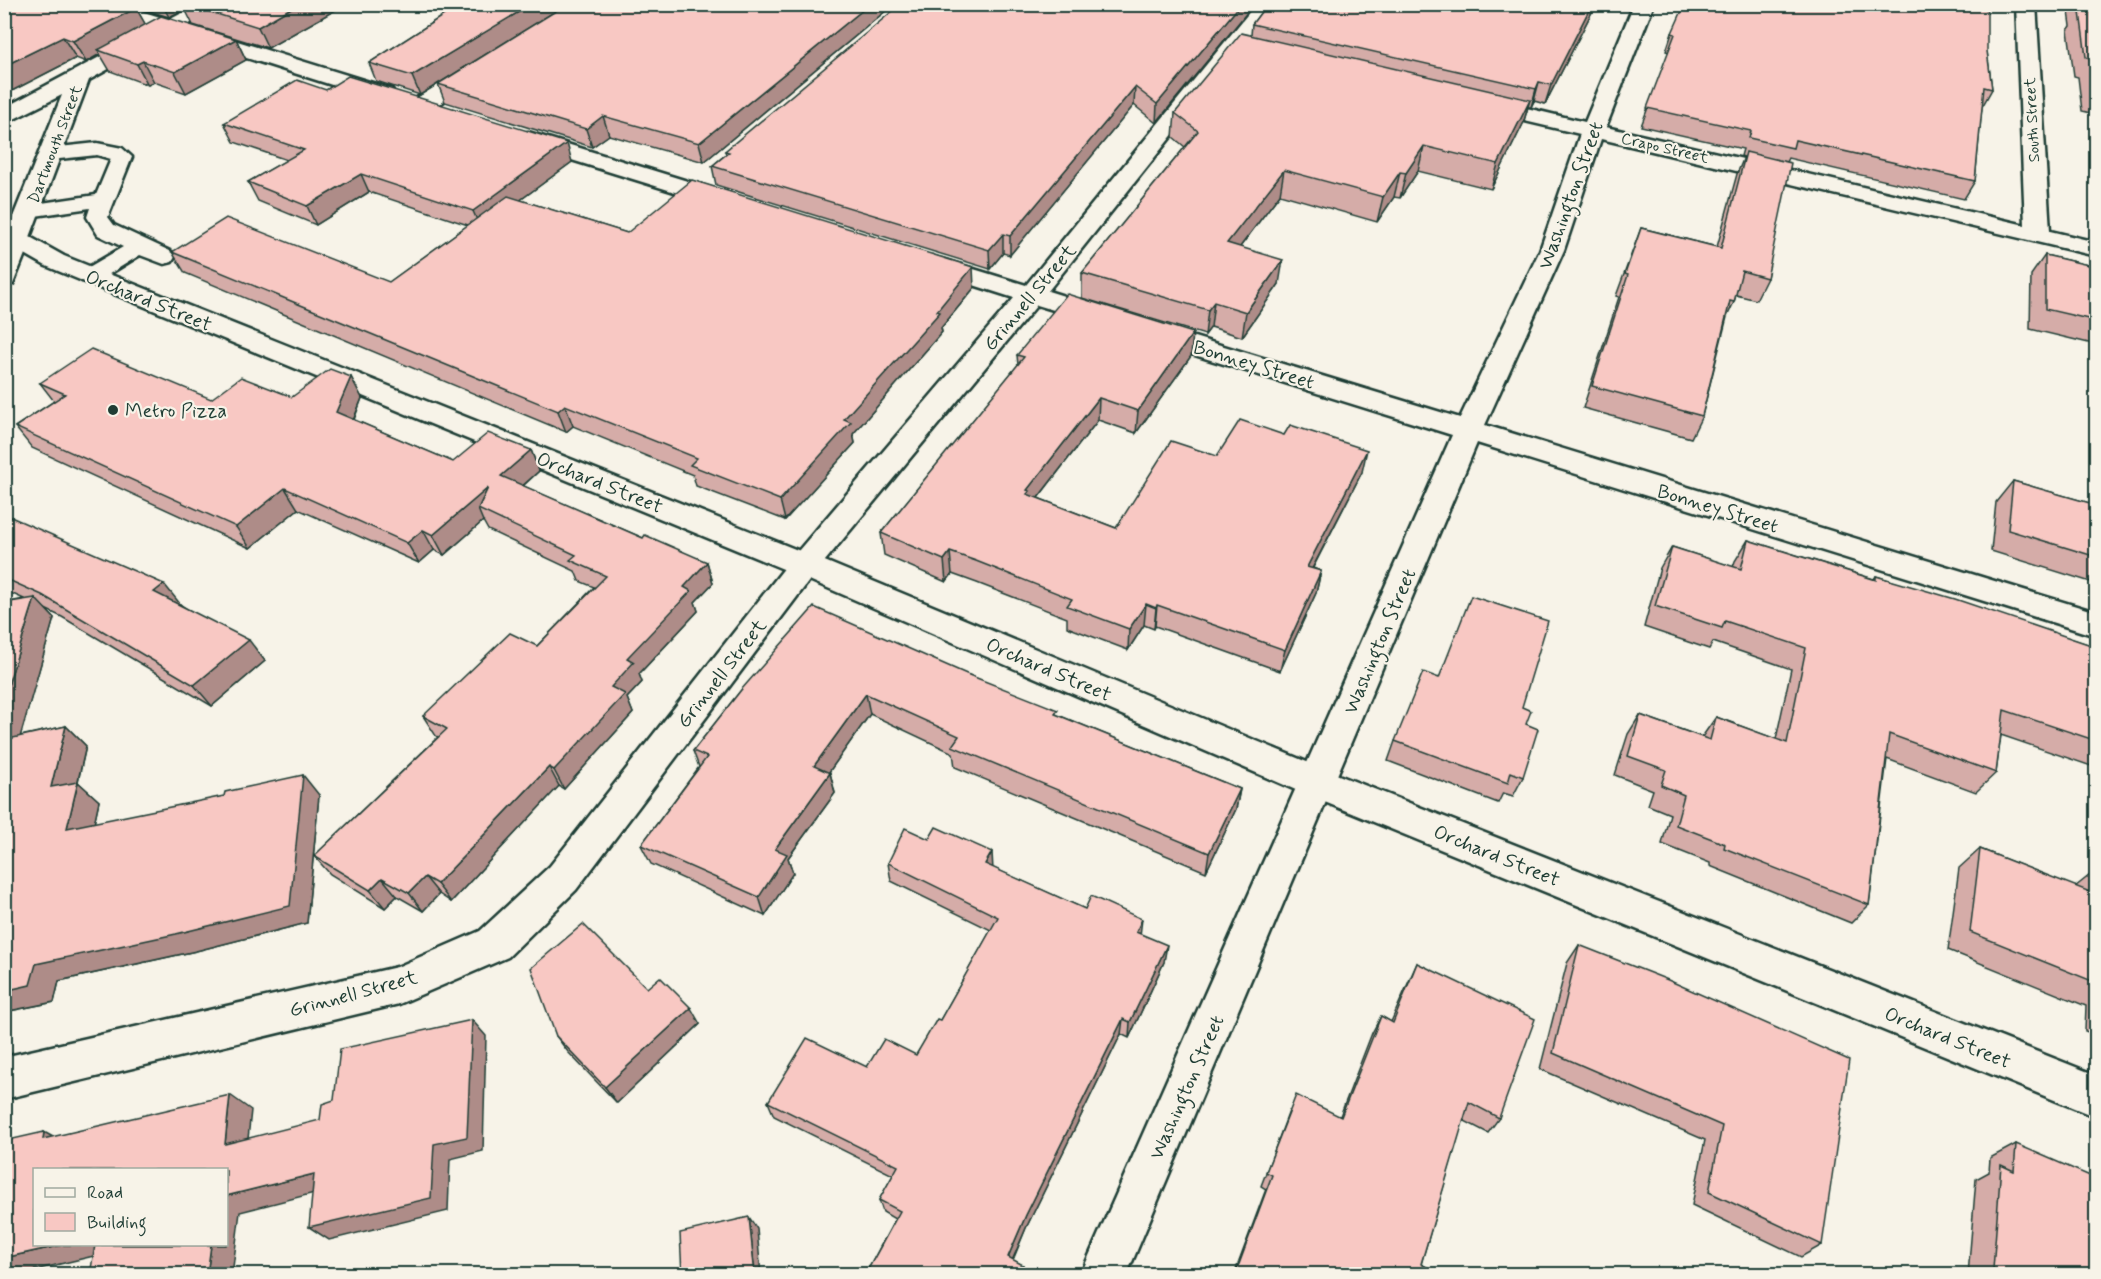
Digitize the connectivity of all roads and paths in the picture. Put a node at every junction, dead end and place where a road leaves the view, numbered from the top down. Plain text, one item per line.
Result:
1 (96, 4) edge
2 (215, 4) edge
3 (1267, 4) edge
4 (1644, 4) edge
5 (2026, 4) edge
6 (171, 28) junction
7 (498, 59) edge
8 (80, 76) junction
9 (1454, 98) edge
10 (420, 105) junction
11 (454, 116) edge
12 (4, 117) edge
13 (1593, 130) junction
14 (510, 133) edge
15 (50, 154) junction
16 (102, 201) junction
17 (746, 206) edge
18 (28, 211) junction
19 (2038, 235) junction
20 (11, 236) edge
21 (139, 247) junction
22 (2097, 249) edge
23 (906, 256) edge
24 (164, 257) dead end
25 (90, 276) junction
26 (4, 279) edge
27 (1031, 295) junction
28 (1468, 431) junction
29 (804, 565) junction
30 (2097, 624) edge
31 (1318, 783) junction
32 (4, 1078) edge
33 (2097, 1096) edge
34 (1104, 1275) edge

1 - 6 street
2 - 6 street
3 - 27 street, Grinnell Street
4 - 13 street, Washington Street
5 - 19 street, South Street
6 - 8 street
6 - 10 street
7 - 10 street
8 - 12 street
8 - 15 street, Dartmouth Street
9 - 13 street, Crapo Street
10 - 11 street
13 - 19 street, Crapo Street
13 - 28 street, Washington Street
14 - 17 street
15 - 16 lane
15 - 18 street, Dartmouth Street
16 - 18 lane
16 - 21 lane
18 - 20 street, Dartmouth Street
19 - 22 street, Crapo Street
20 - 25 street, Orchard Street
20 - 26 street, Dartmouth Street
21 - 24 lane
21 - 25 lane
23 - 27 street, Bonney Street
25 - 29 street, Orchard Street
27 - 28 street, Bonney Street
27 - 29 street, Grinnell Street
28 - 30 street, Bonney Street
28 - 31 street, Washington Street
29 - 31 street, Orchard Street
29 - 32 street, Grinnell Street
31 - 33 street, Orchard Street
31 - 34 street, Washington Street

